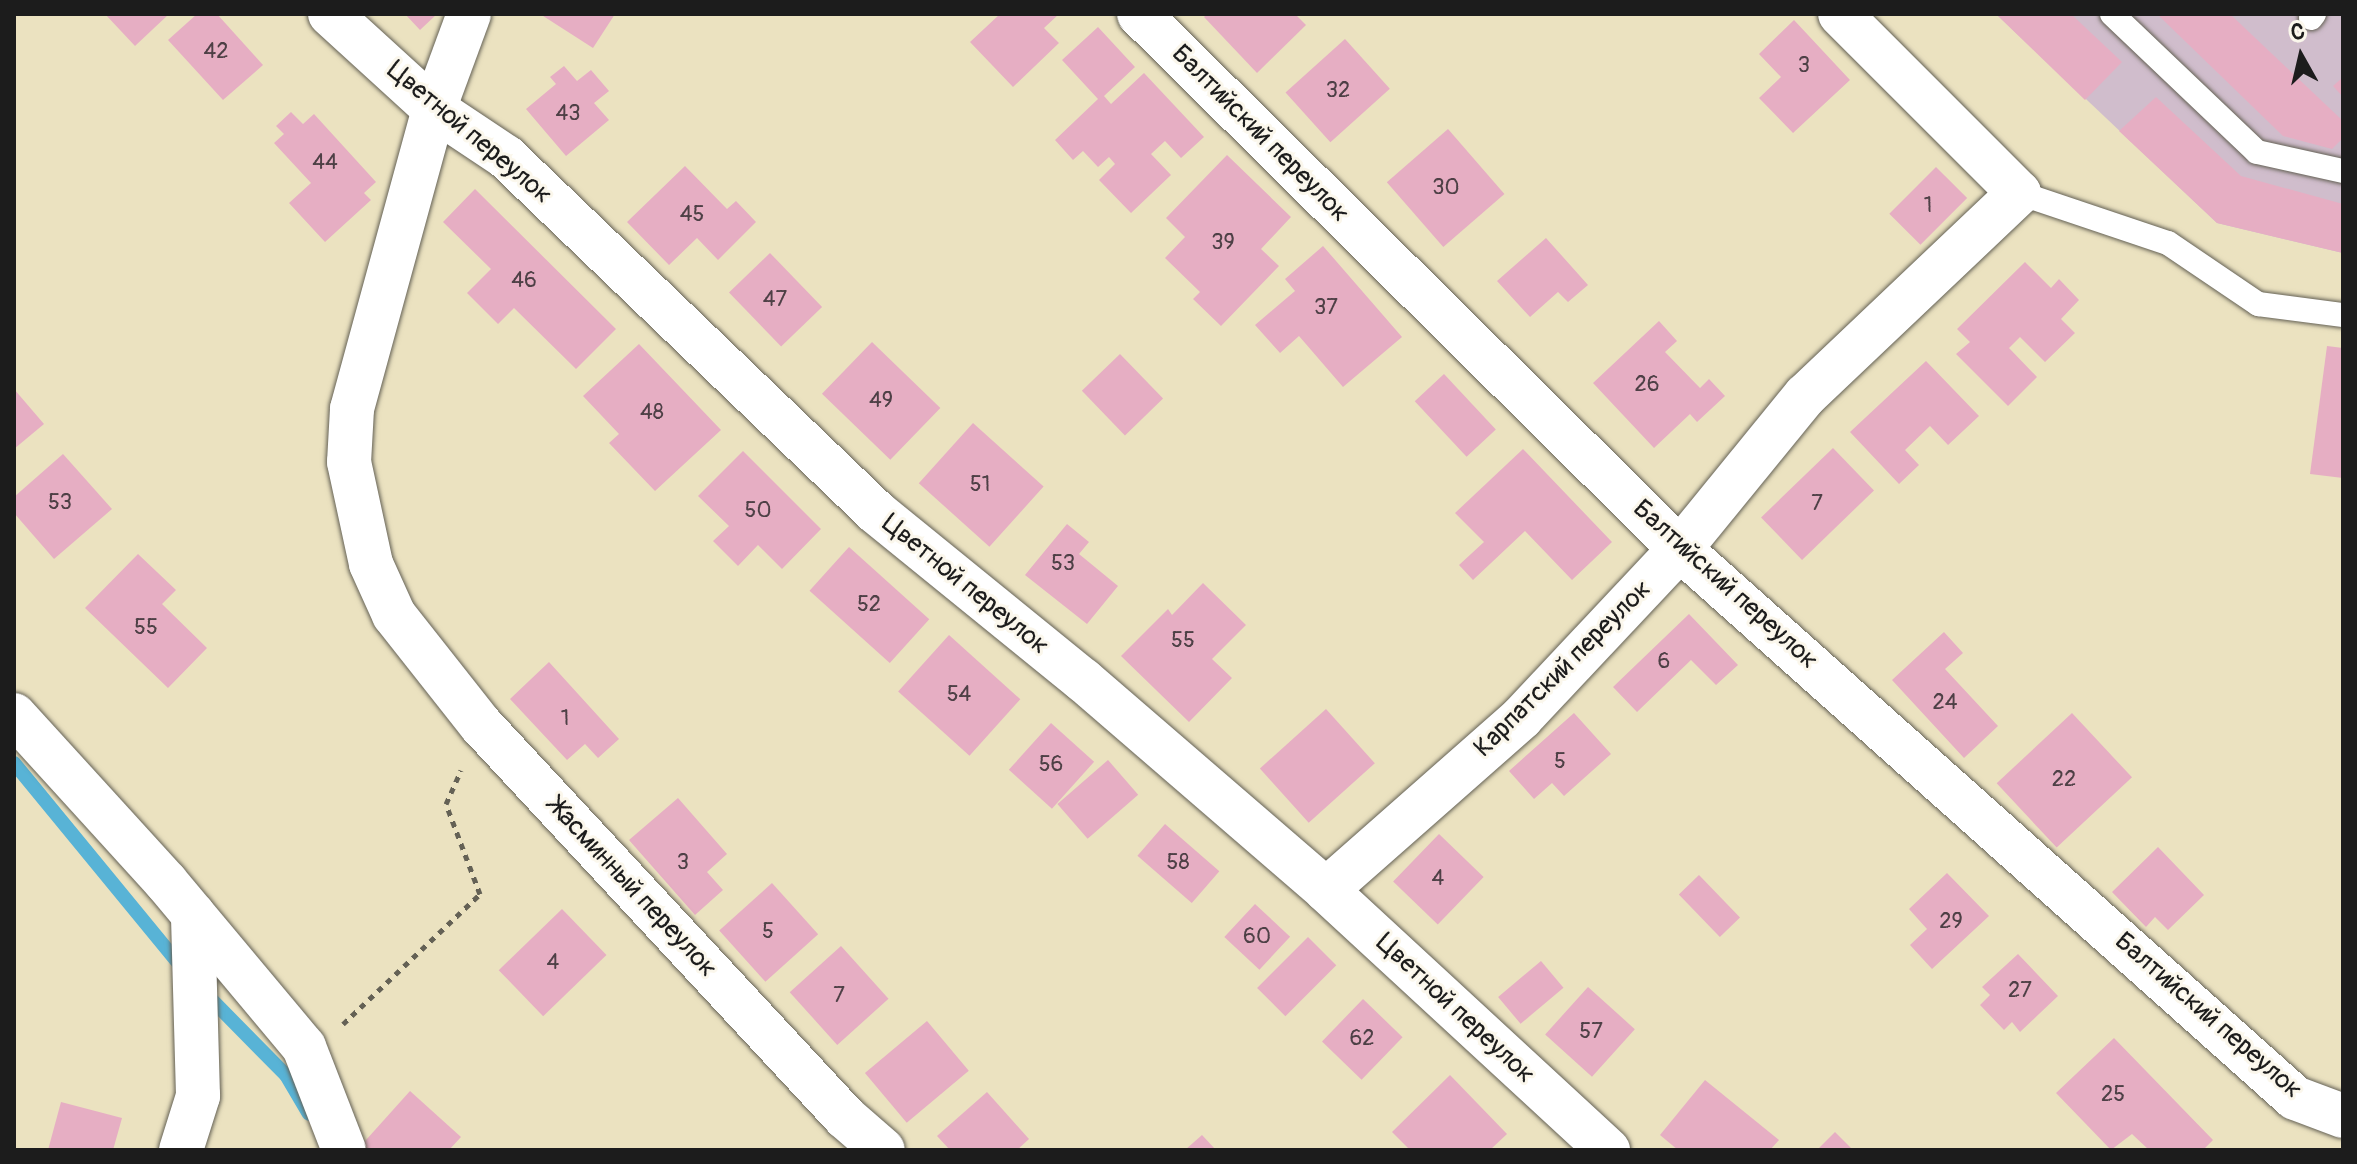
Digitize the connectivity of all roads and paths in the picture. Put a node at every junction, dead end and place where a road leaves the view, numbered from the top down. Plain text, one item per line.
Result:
1 (330, 14) edge
2 (469, 14) edge
3 (1139, 14) edge
4 (1840, 14) edge
5 (2112, 14) edge
6 (434, 109) junction
7 (2343, 171) edge
8 (2019, 193) junction
9 (2343, 315) edge
10 (1680, 549) junction
11 (14, 715) edge
12 (481, 725) junction
13 (1326, 890) junction
14 (184, 913) junction
15 (334, 1032) dead end
16 (2343, 1116) edge
17 (181, 1150) edge
18 (344, 1150) edge
19 (883, 1150) edge
20 (1608, 1150) edge

1 - 6 street, Цветной переулок
2 - 6 street, Жасминный переулок
3 - 10 street, Балтийский переулок
4 - 8 street
5 - 7 lane
6 - 12 street, Жасминный переулок
6 - 13 street, Цветной переулок
8 - 9 lane
8 - 10 street, Карпатский переулок
10 - 13 street, Карпатский переулок
10 - 16 street, Балтийский переулок
11 - 14 street
12 - 15 path
12 - 19 street, Жасминный переулок
13 - 20 street, Цветной переулок
14 - 17 street
14 - 18 street

